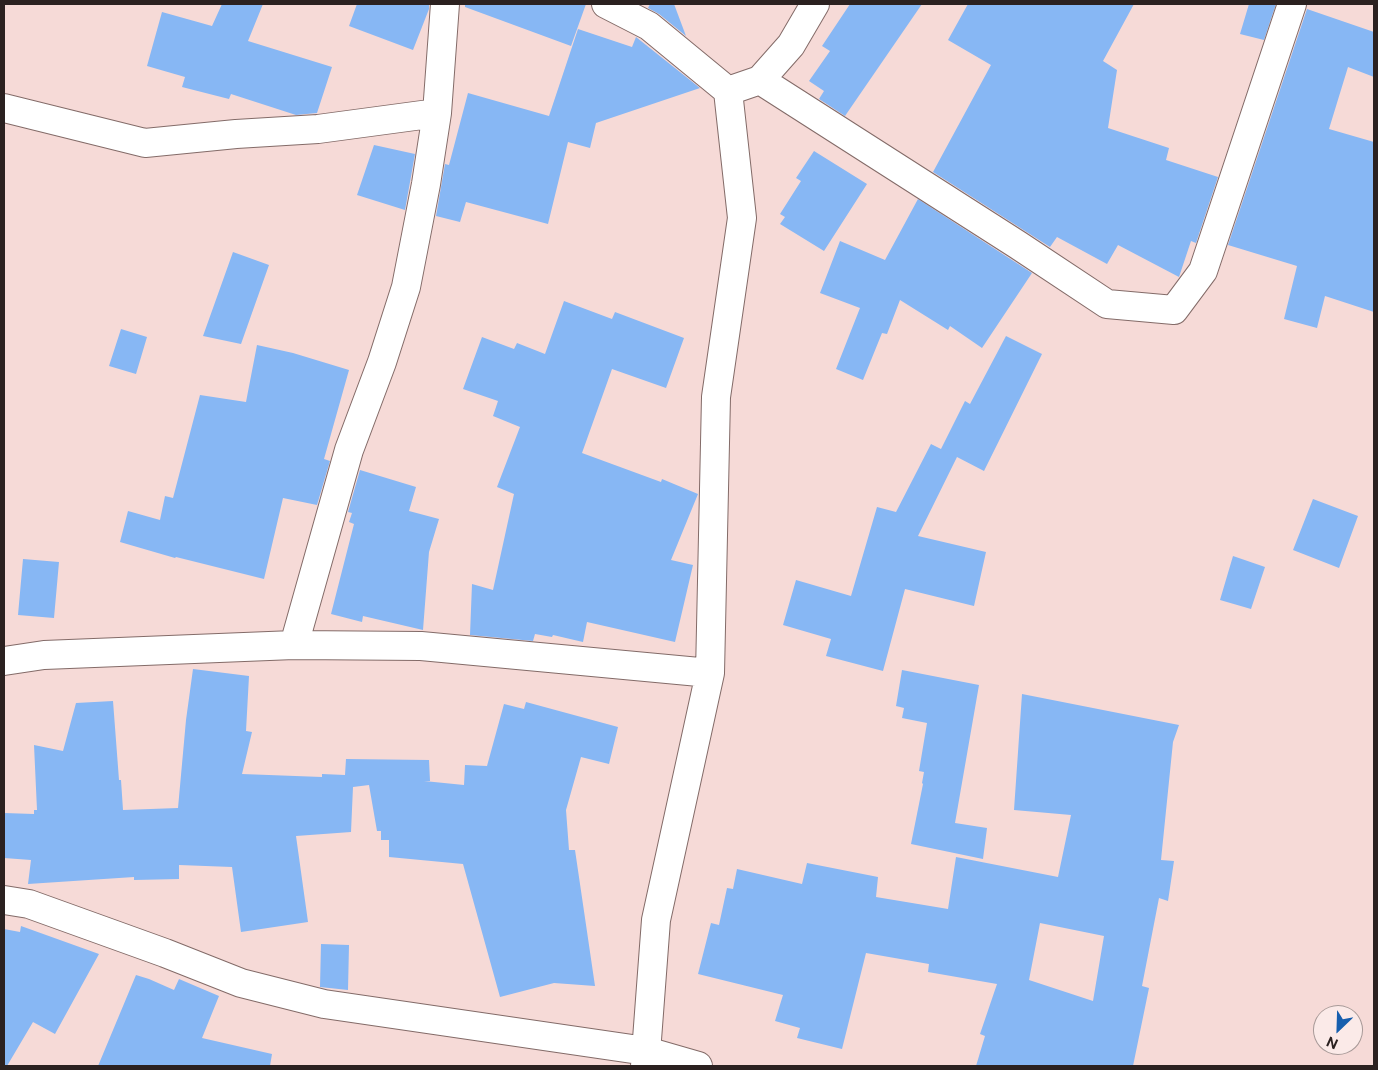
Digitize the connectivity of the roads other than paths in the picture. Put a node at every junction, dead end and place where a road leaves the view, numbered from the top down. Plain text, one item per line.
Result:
1 (445, 4) edge
2 (606, 4) edge
3 (815, 4) edge
4 (1292, 4) edge
5 (760, 80) junction
6 (728, 92) junction
7 (4, 108) edge
8 (437, 113) junction
9 (294, 645) junction
10 (4, 661) edge
11 (710, 673) junction
12 (4, 900) edge
13 (646, 1059) edge
14 (698, 1066) edge

1 - 8 street
2 - 6 street
3 - 5 street
4 - 5 street
5 - 6 street
6 - 11 street
7 - 8 street
8 - 9 street
9 - 10 street
9 - 11 street
11 - 13 street
12 - 13 street
13 - 14 street

